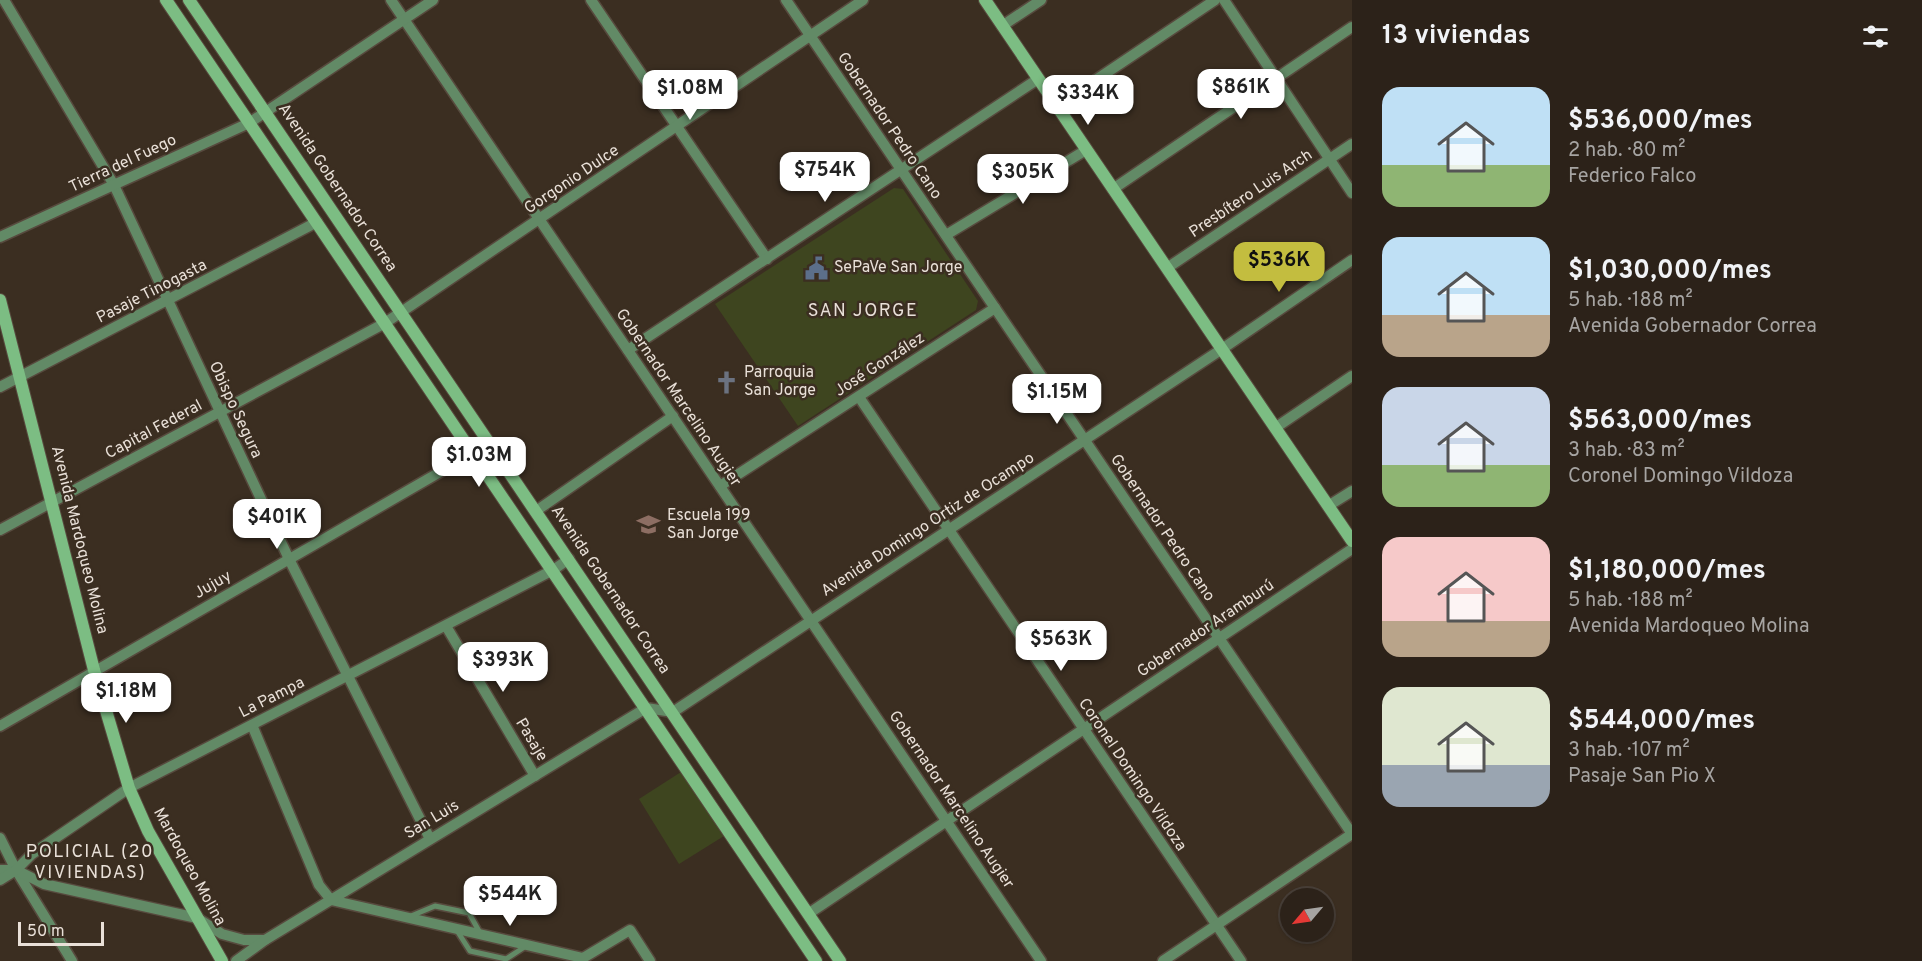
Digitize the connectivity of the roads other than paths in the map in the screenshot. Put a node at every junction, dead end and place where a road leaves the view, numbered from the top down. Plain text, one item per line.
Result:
1 (4, 0) edge
2 (166, 0) edge
3 (189, 0) edge
4 (391, 0) edge
5 (433, 0) edge
6 (591, 0) edge
7 (786, 0) edge
8 (863, 0) edge
9 (985, 0) edge
10 (1041, 0) edge
11 (1215, 0) edge
12 (1224, 0) edge
13 (404, 19) junction
14 (1002, 26) junction
15 (1352, 27) edge
16 (811, 36) junction
17 (1038, 79) junction
18 (1276, 79) junction
19 (1057, 106) junction
20 (257, 118) junction
21 (677, 127) junction
22 (1352, 144) edge
23 (1086, 150) junction
24 (1329, 160) junction
25 (901, 170) junction
26 (114, 185) junction
27 (1113, 189) junction
28 (1352, 193) edge
29 (539, 219) junction
30 (317, 222) junction
31 (946, 235) junction
32 (0, 237) edge
33 (767, 259) junction
34 (1352, 260) edge
35 (1167, 268) junction
36 (0, 300) edge
37 (168, 301) junction
38 (995, 308) junction
39 (402, 313) junction
40 (385, 323) junction
41 (1222, 349) junction
42 (628, 350) junction
43 (20, 376) junction
44 (1352, 376) edge
45 (0, 387) edge
46 (859, 397) junction
47 (220, 412) junction
48 (673, 416) junction
49 (1275, 428) junction
50 (1084, 440) junction
51 (473, 453) junction
52 (720, 486) junction
53 (1352, 491) edge
54 (52, 500) junction
55 (1328, 506) junction
56 (536, 511) junction
57 (0, 530) edge
58 (948, 530) junction
59 (1352, 541) edge
60 (1352, 549) edge
61 (568, 559) junction
62 (289, 560) junction
63 (553, 570) junction
64 (811, 621) junction
65 (446, 626) junction
66 (1219, 638) junction
67 (94, 670) junction
68 (347, 677) junction
69 (646, 708) junction
70 (673, 712) junction
71 (252, 725) junction
72 (0, 726) edge
73 (1083, 730) junction
74 (535, 776) junction
75 (129, 788) junction
76 (947, 821) junction
77 (1352, 834) edge
78 (0, 838) edge
79 (430, 839) junction
80 (0, 870) edge
81 (16, 870) junction
82 (0, 880) edge
83 (331, 900) junction
84 (808, 914) junction
85 (197, 918) junction
86 (407, 918) junction
87 (1217, 925) junction
88 (456, 929) junction
89 (481, 935) junction
90 (266, 940) junction
91 (528, 945) junction
92 (72, 961) edge
93 (222, 961) edge
94 (236, 961) edge
95 (650, 961) edge
96 (816, 961) edge
97 (840, 961) edge
98 (1041, 961) edge
99 (1163, 961) edge
100 (1241, 961) edge

1 - 26 street, Obispo Segura
2 - 20 main road, Avenida Gobernador Correa
3 - 20 main road, Avenida Gobernador Correa
4 - 13 street, Gobernador Marcelino Augier
5 - 13 street, Tierra del Fuego
6 - 21 street
7 - 16 street, Gobernador Pedro Cano
8 - 16 street, Gorgonio Dulce
9 - 14 main road
10 - 14 street
11 - 19 street
12 - 18 street
13 - 20 street, Tierra del Fuego
13 - 29 street, Gobernador Marcelino Augier
14 - 17 main road
15 - 18 street
16 - 21 street, Gorgonio Dulce
16 - 25 street, Gobernador Pedro Cano
17 - 19 main road
17 - 25 street
18 - 24 street
18 - 27 street
19 - 23 main road
20 - 26 street, Tierra del Fuego
20 - 30 main road, Avenida Gobernador Correa
20 - 39 main road, Avenida Gobernador Correa
21 - 29 street, Gorgonio Dulce
21 - 33 street
22 - 24 street, Presbítero Luis Arch
23 - 27 main road
23 - 31 street
24 - 28 street
24 - 35 street, Presbítero Luis Arch
25 - 31 street, Gobernador Pedro Cano
25 - 33 street
26 - 32 street, Tierra del Fuego
26 - 37 street, Obispo Segura
27 - 35 main road
29 - 39 street, Gorgonio Dulce
29 - 42 street, Gobernador Marcelino Augier
30 - 37 street, Pasaje Tinogasta
30 - 40 main road, Avenida Gobernador Correa
31 - 38 street, Gobernador Pedro Cano
33 - 42 street
34 - 41 street, Avenida Domingo Ortiz de Ocampo
35 - 41 main road
36 - 43 main road, Avenida Mardoqueo Molina
37 - 43 street, Pasaje Tinogasta
37 - 47 street, Obispo Segura
38 - 46 street, José González
38 - 50 street, Gobernador Pedro Cano
39 - 40 street, Gorgonio Dulce
39 - 56 main road, Avenida Gobernador Correa
40 - 47 street, Capital Federal
40 - 51 main road, Avenida Gobernador Correa
41 - 49 main road
41 - 50 street, Avenida Domingo Ortiz de Ocampo
42 - 48 street, Gobernador Marcelino Augier
43 - 45 street, Pasaje Tinogasta
43 - 54 main road, Avenida Mardoqueo Molina
44 - 49 street
46 - 52 street, José González
46 - 58 street, Coronel Domingo Vildoza
47 - 54 street, Capital Federal
47 - 62 street, Obispo Segura
48 - 52 street, Gobernador Marcelino Augier
48 - 56 street
49 - 55 main road
50 - 58 street, Avenida Domingo Ortiz de Ocampo
50 - 66 street, Gobernador Pedro Cano
51 - 62 street, Jujuy
51 - 63 main road, Avenida Gobernador Correa
52 - 64 street, Gobernador Marcelino Augier
53 - 55 street
54 - 57 street, Capital Federal
54 - 67 main road, Avenida Mardoqueo Molina
55 - 59 main road
56 - 61 main road, Avenida Gobernador Correa
58 - 64 street, Avenida Domingo Ortiz de Ocampo
58 - 73 street, Coronel Domingo Vildoza
60 - 66 street, Gobernador Aramburú
61 - 63 street, La Pampa
61 - 70 main road, Avenida Gobernador Correa
62 - 67 street, Jujuy
62 - 68 street, Obispo Segura
63 - 65 street, La Pampa
63 - 69 main road, Avenida Gobernador Correa
64 - 70 street, Avenida Domingo Ortiz de Ocampo
64 - 76 street, Gobernador Marcelino Augier
65 - 68 street, La Pampa
65 - 74 street, Pasaje
66 - 73 street, Gobernador Aramburú
66 - 77 street, Gobernador Pedro Cano
67 - 72 street, Jujuy
67 - 75 main road, Avenida Mardoqueo Molina
68 - 71 street, La Pampa
68 - 79 street, Obispo Segura
69 - 70 street
69 - 74 street, San Luis
69 - 96 main road, Avenida Gobernador Correa
70 - 84 main road, Avenida Gobernador Correa
71 - 75 street, La Pampa
71 - 83 street
73 - 76 street, Gobernador Aramburú
73 - 87 street, Coronel Domingo Vildoza
74 - 79 street, San Luis
75 - 81 street, La Pampa
75 - 85 main road, Mardoqueo Molina
76 - 84 street, Gobernador Aramburú
76 - 98 street, Gobernador Marcelino Augier
77 - 87 street
78 - 81 street
79 - 83 street, San Luis
80 - 81 street
81 - 82 street, La Pampa
81 - 85 street
81 - 92 street
83 - 86 street
83 - 90 street, San Luis
84 - 97 main road, Avenida Gobernador Correa
85 - 90 street
85 - 93 main road, Mardoqueo Molina
86 - 88 street
86 - 89 lane
87 - 99 street
87 - 100 street, Coronel Domingo Vildoza
88 - 89 street
88 - 91 lane
89 - 91 street
90 - 94 street, San Luis
91 - 95 street

